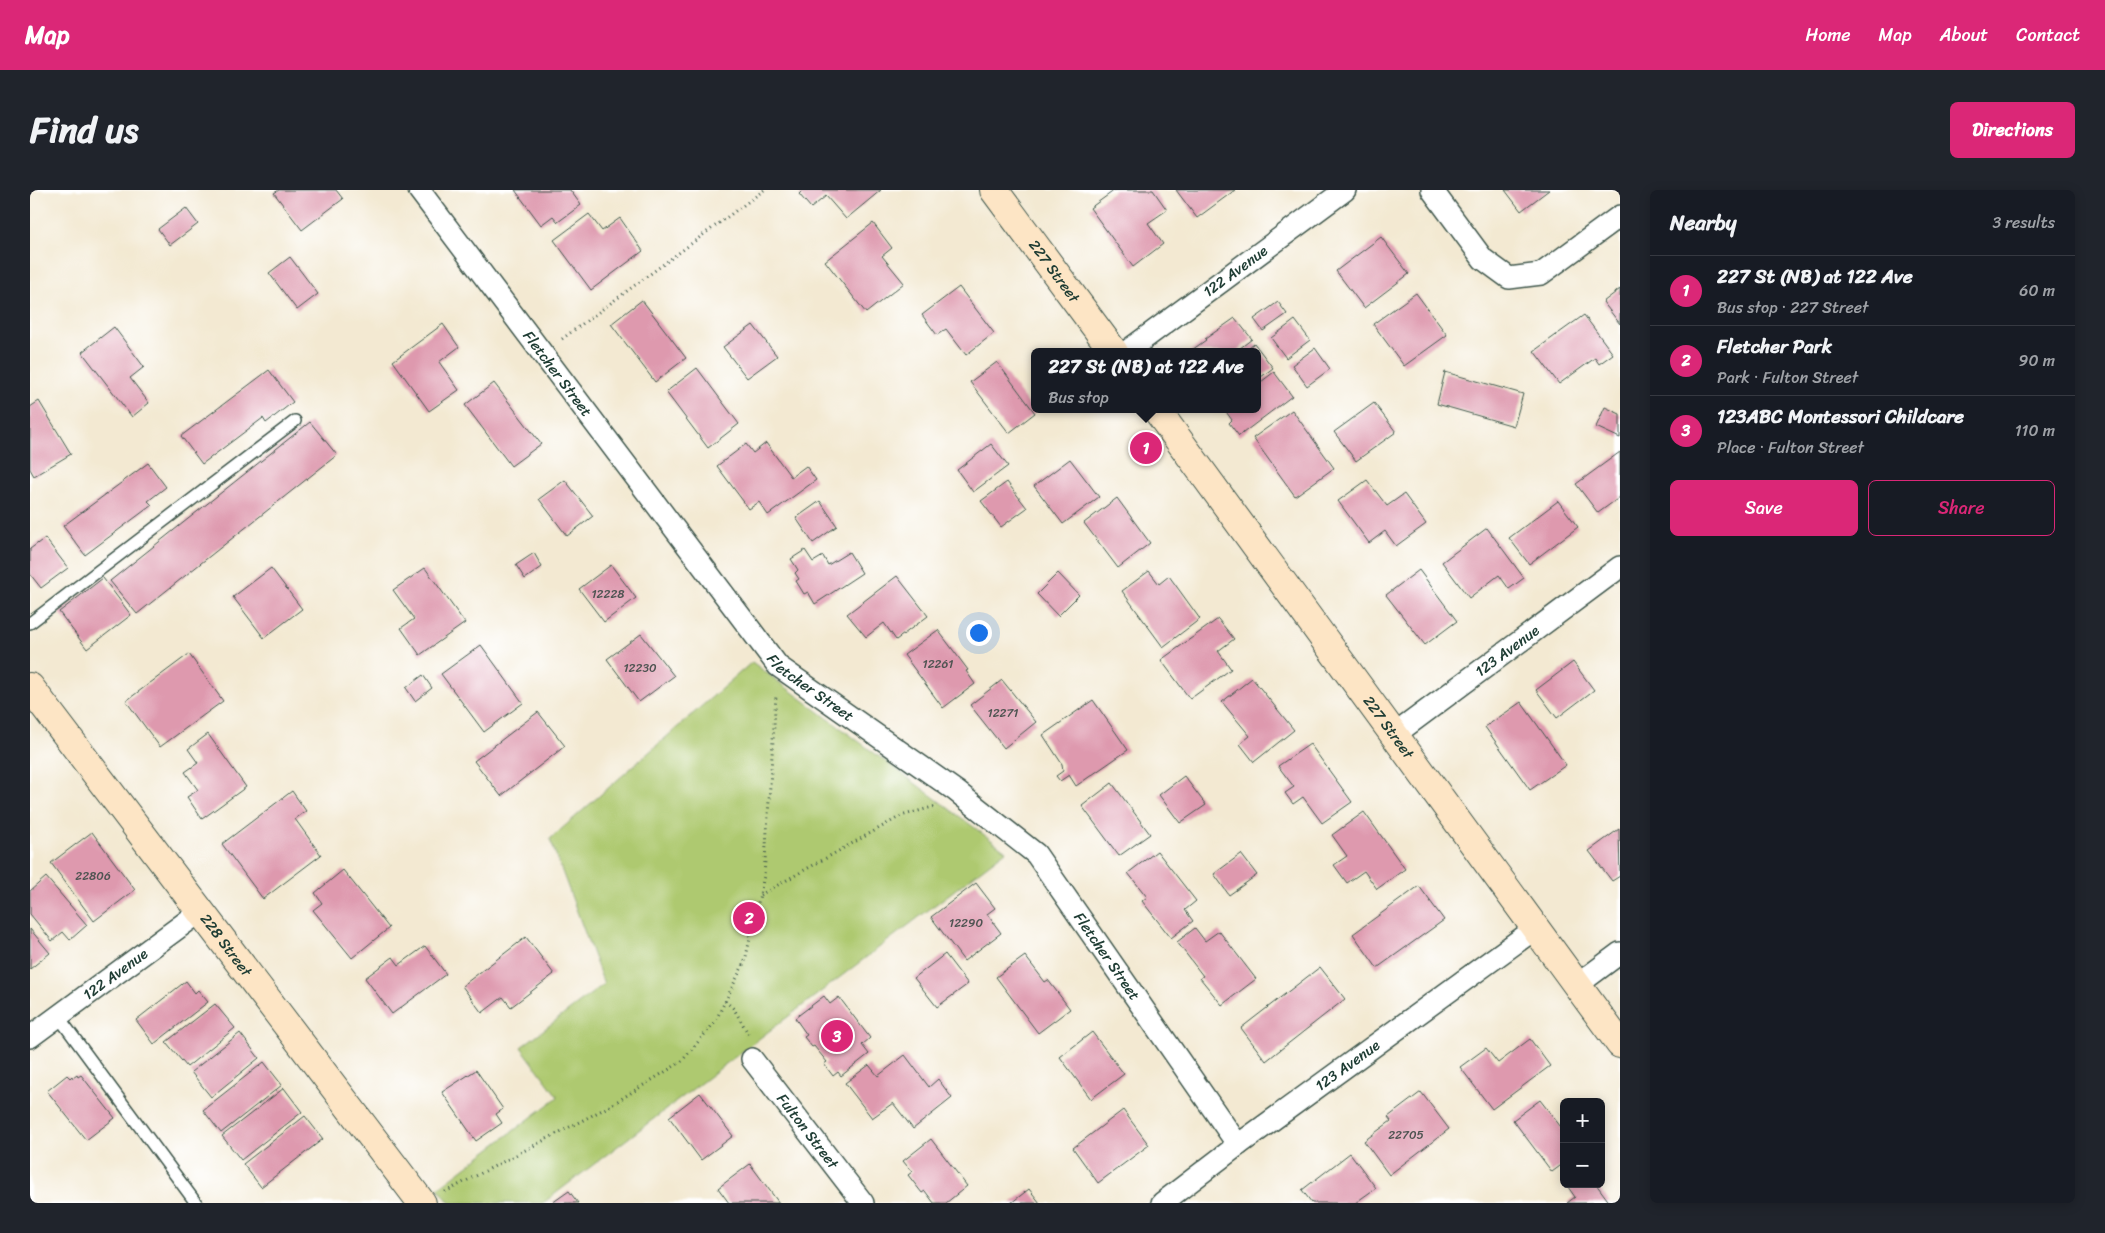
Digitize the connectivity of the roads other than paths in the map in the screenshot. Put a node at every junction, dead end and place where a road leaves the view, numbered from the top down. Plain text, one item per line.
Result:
1 (419, 190) edge
2 (994, 190) edge
3 (1345, 190) edge
4 (1432, 190) edge
5 (1620, 216) edge
6 (1111, 348) edge
7 (1131, 348) edge
8 (1159, 413) edge
9 (295, 421) dead end
10 (1620, 567) edge
11 (30, 623) edge
12 (30, 687) edge
13 (1394, 735) junction
14 (201, 912) junction
15 (1536, 928) junction
16 (1620, 953) edge
17 (1577, 985) junction
18 (58, 1016) junction
19 (30, 1037) edge
20 (1620, 1044) edge
21 (752, 1060) road end
22 (1238, 1145) junction
23 (431, 1199) edge
24 (196, 1203) edge
25 (863, 1203) edge
26 (1162, 1203) edge

1 - 22 street, Fletcher Street
2 - 6 main road, 227 Street
3 - 7 street, 122 Avenue
4 - 5 street
8 - 13 main road, 227 Street
9 - 11 lane
10 - 13 street, 123 Avenue
12 - 14 main road, 228 Street
13 - 15 main road, 227 Street
14 - 18 street, 122 Avenue
14 - 23 main road, 228 Street
15 - 17 main road, 227 Street
15 - 22 street, 123 Avenue
16 - 17 street
17 - 20 main road, 227 Street
18 - 19 street, 122 Avenue
18 - 24 lane
21 - 25 street, Fulton Street
22 - 26 street, 123 Avenue

